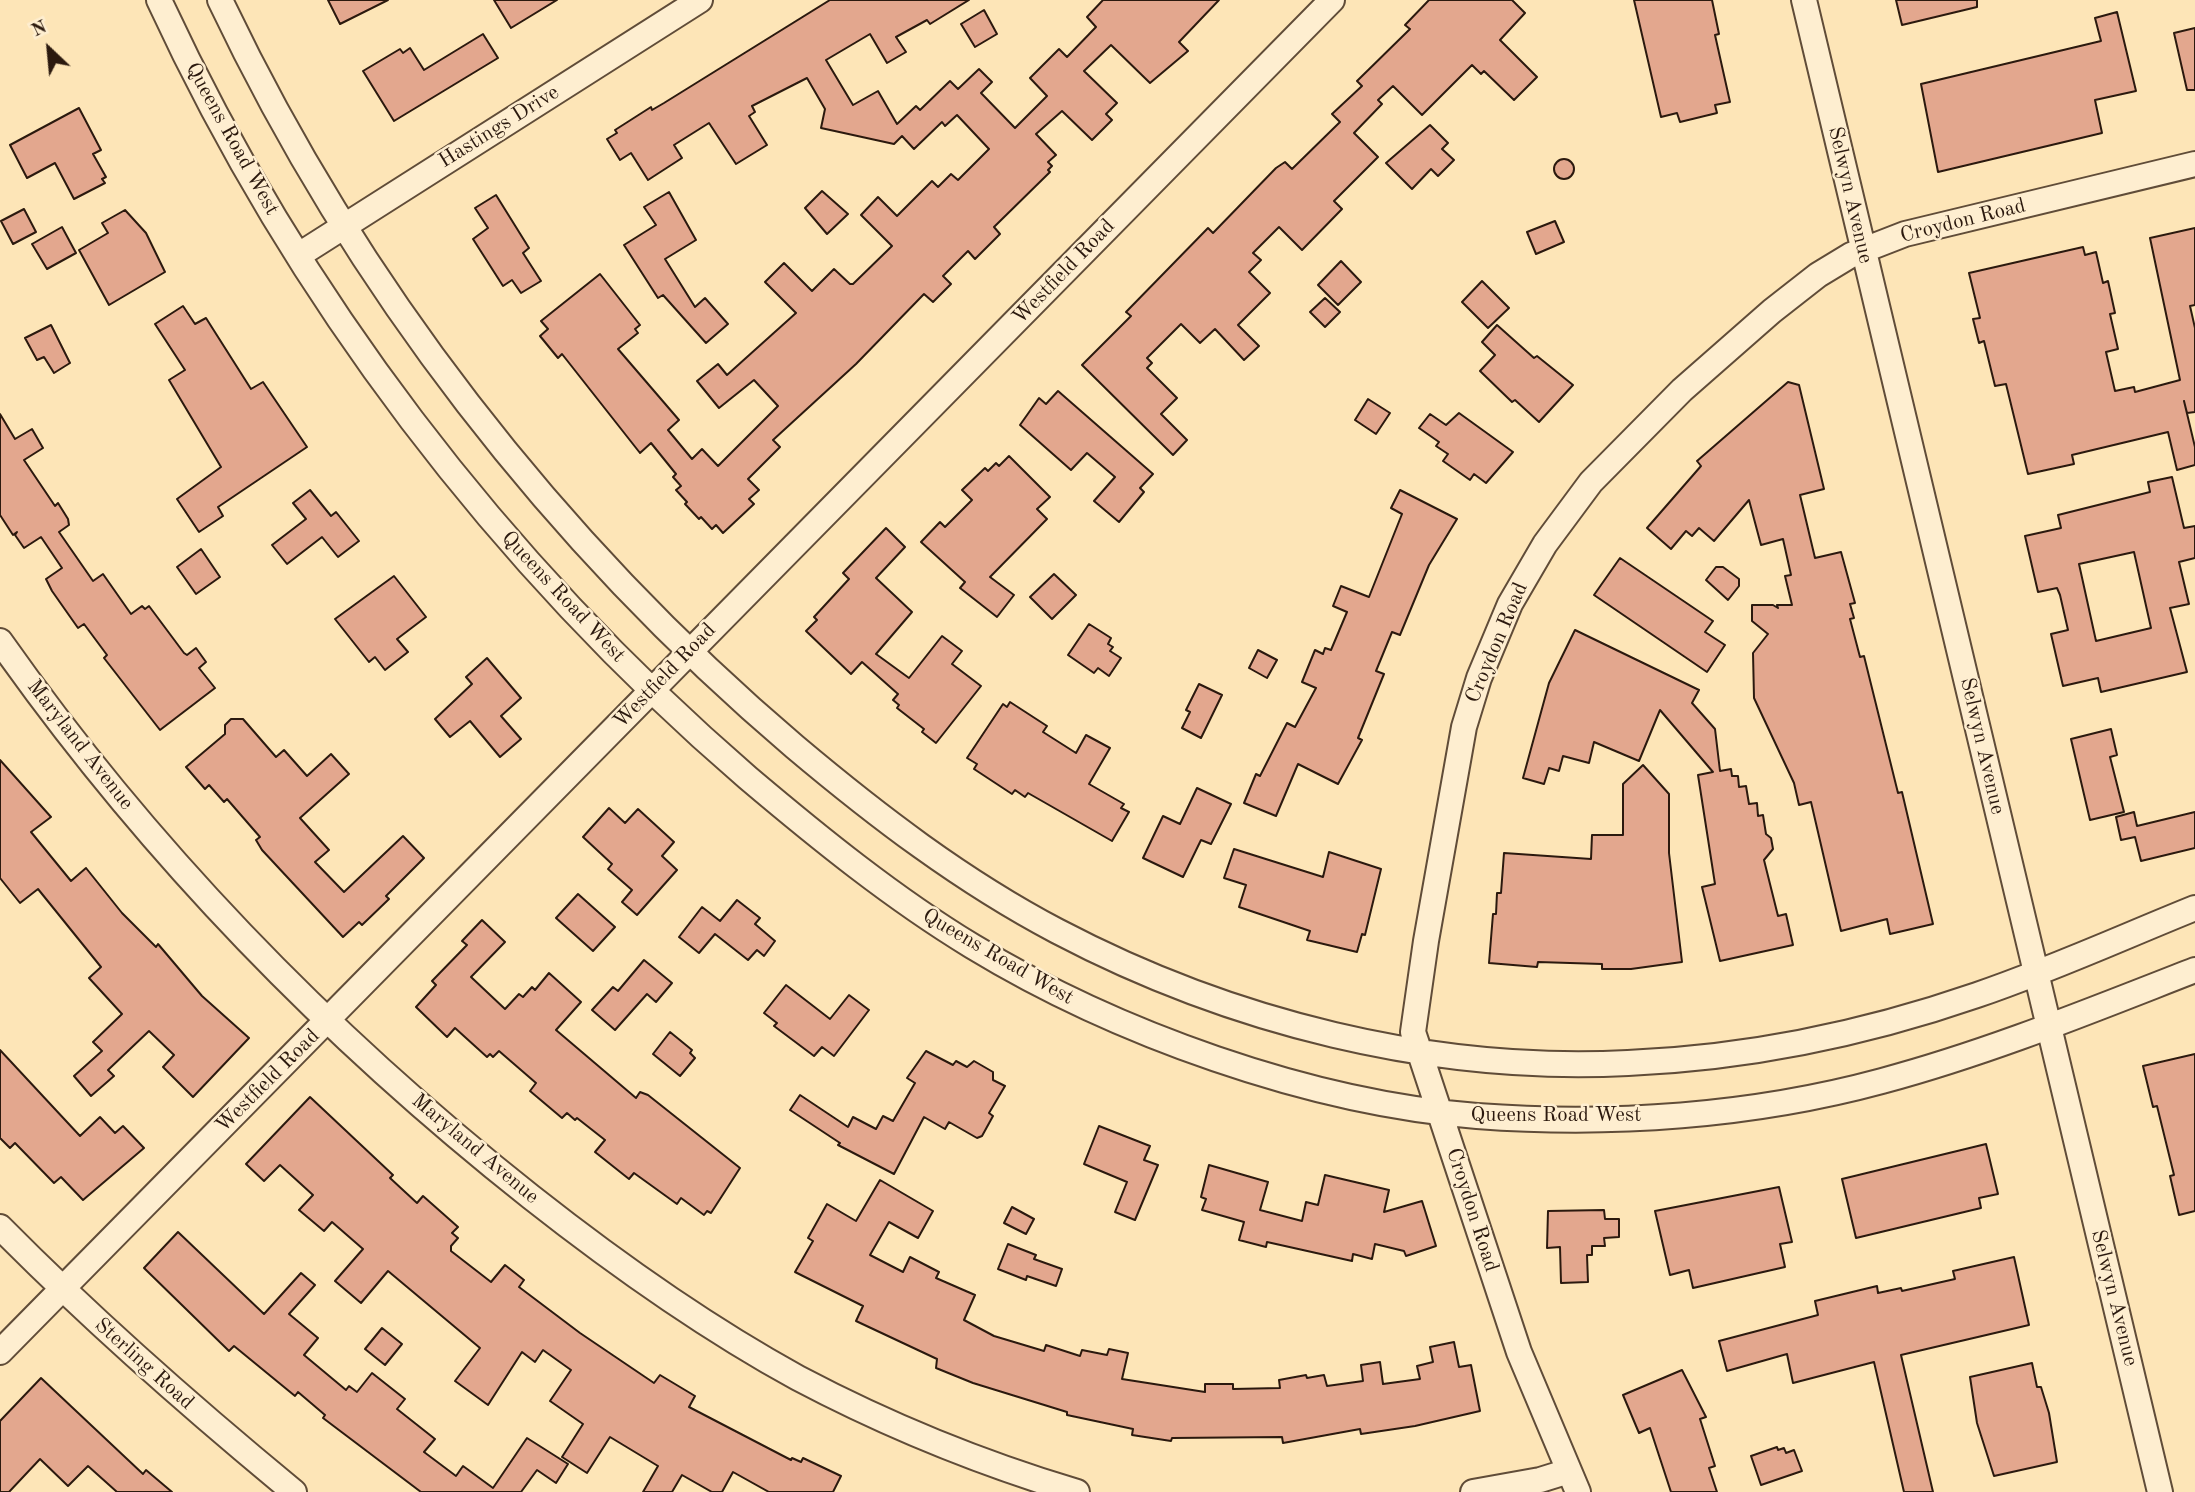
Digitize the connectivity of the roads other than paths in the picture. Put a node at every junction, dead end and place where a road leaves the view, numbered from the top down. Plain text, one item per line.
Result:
1 (159, 0) edge
2 (220, 0) edge
3 (700, 0) edge
4 (1332, 0) edge
5 (1804, 0) edge
6 (2195, 164) edge
7 (343, 225) junction
8 (1863, 249) junction
9 (299, 255) junction
10 (0, 641) edge
11 (689, 651) junction
12 (652, 690) junction
13 (2195, 908) edge
14 (2195, 970) edge
15 (2036, 972) junction
16 (328, 1020) junction
17 (2049, 1027) junction
18 (1418, 1050) junction
19 (1438, 1111) junction
20 (0, 1227) edge
21 (62, 1289) junction
22 (0, 1352) edge
23 (1573, 1482) edge
24 (295, 1492) edge
25 (1077, 1492) edge
26 (1473, 1492) edge
27 (2160, 1492) edge

1 - 9 street, Queens Road West
2 - 7 street
3 - 7 street, Hastings Drive
4 - 11 street, Westfield Road
5 - 8 street, Selwyn Avenue
6 - 8 street, Croydon Road
7 - 9 street, Hastings Drive
7 - 11 street
8 - 15 street, Selwyn Avenue
8 - 18 street, Croydon Road
9 - 12 street, Queens Road West
10 - 16 street, Maryland Avenue
11 - 12 street, Westfield Road
11 - 18 street
12 - 16 street, Westfield Road
12 - 19 street, Queens Road West
13 - 15 street
14 - 17 street, Queens Road West
15 - 17 street, Selwyn Avenue
15 - 18 street
16 - 21 street, Westfield Road
16 - 25 street, Maryland Avenue
17 - 19 street, Queens Road West
17 - 27 street, Selwyn Avenue
18 - 19 street, Croydon Road
19 - 23 street, Croydon Road
20 - 21 street, Sterling Road
21 - 22 street, Westfield Road
21 - 24 street, Sterling Road
23 - 26 street

